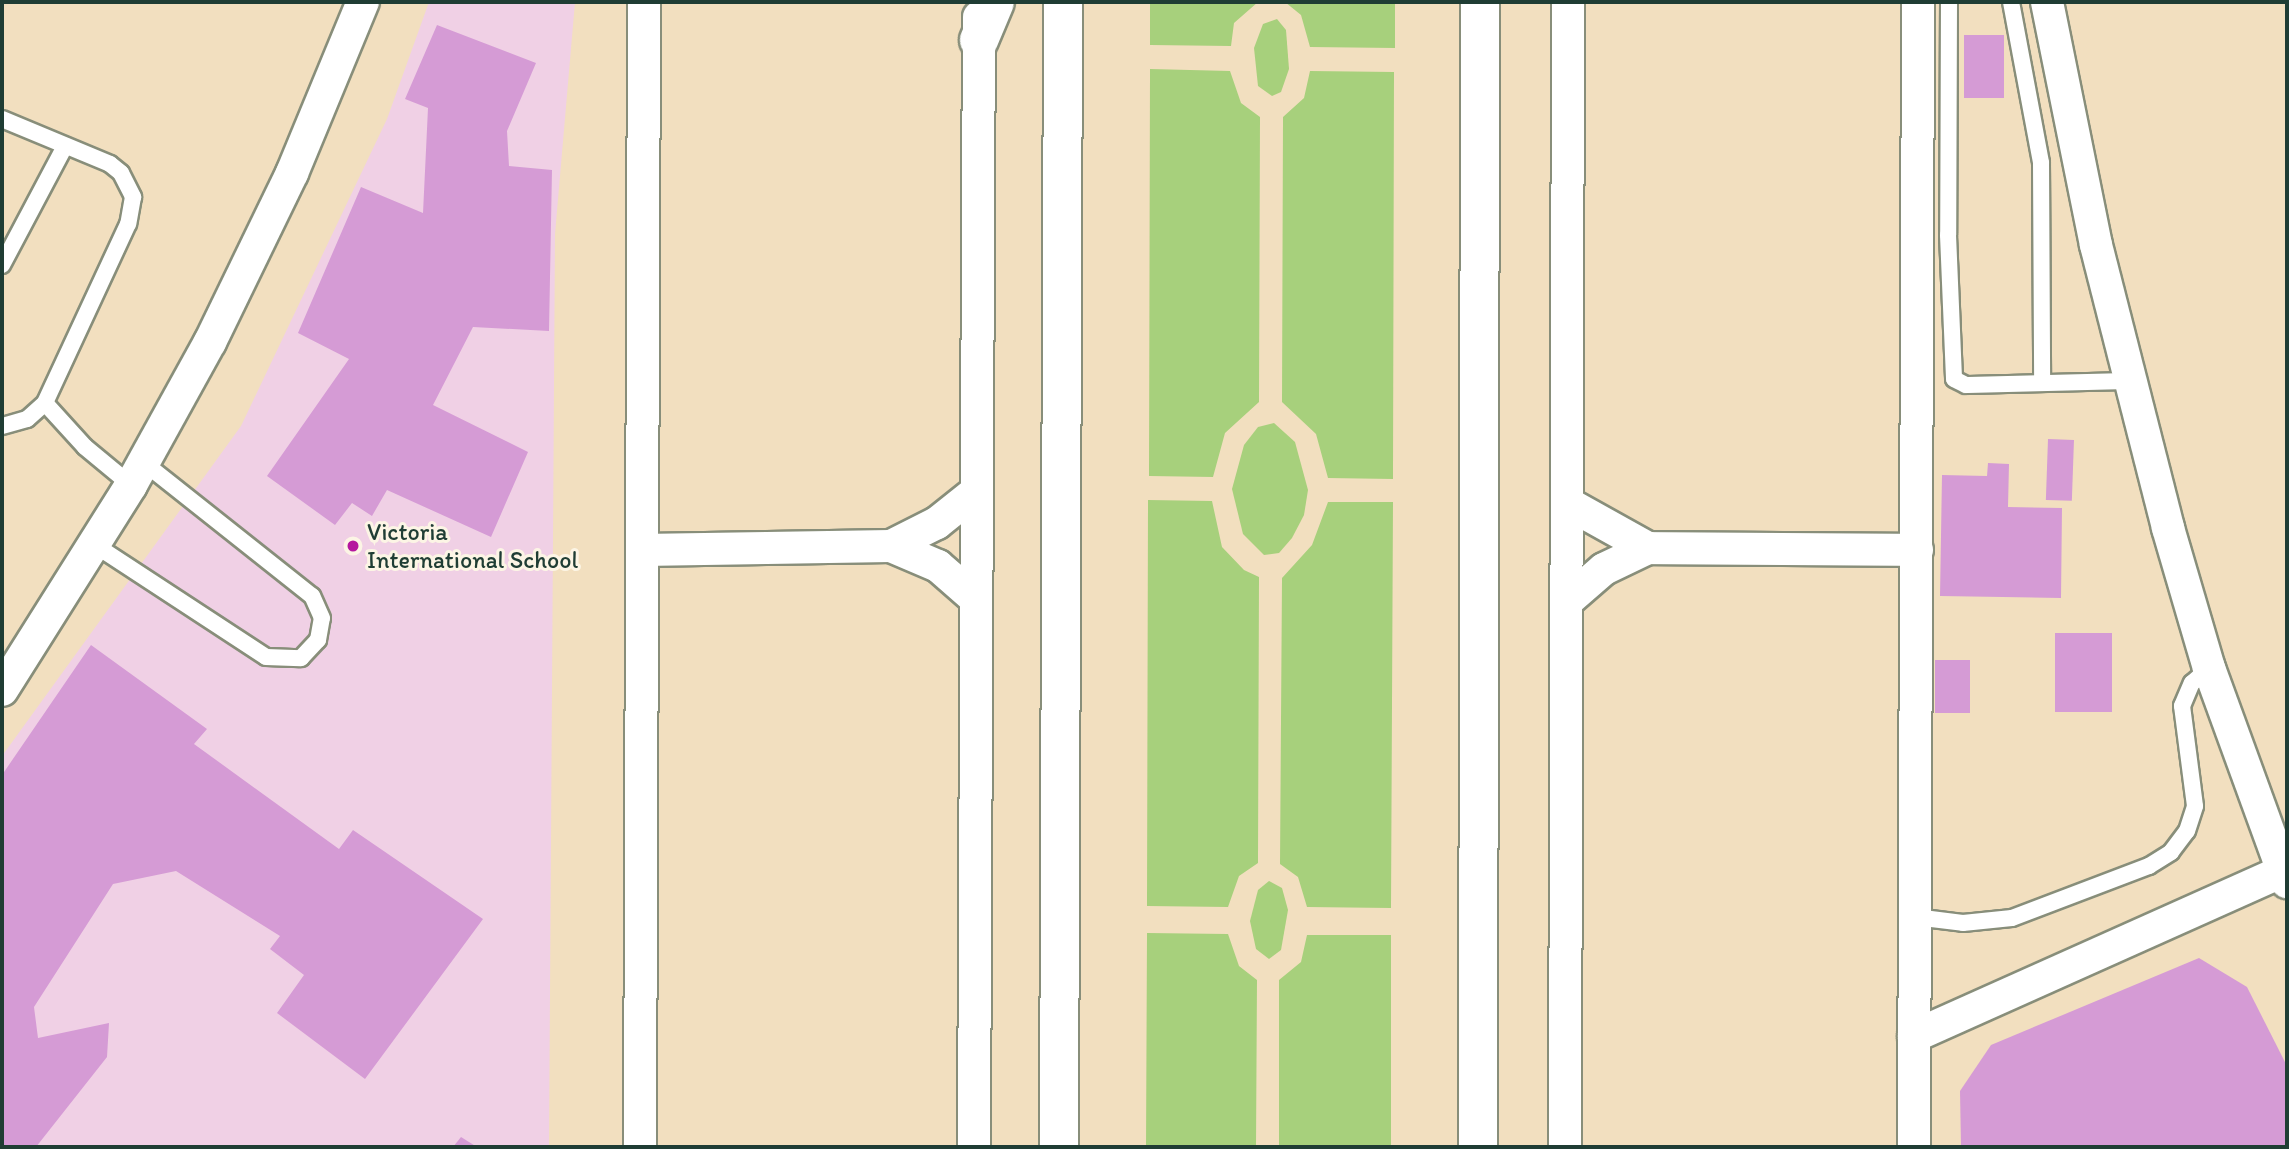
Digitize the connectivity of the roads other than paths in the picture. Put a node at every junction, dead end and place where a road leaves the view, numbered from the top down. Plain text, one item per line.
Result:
1 (363, 2) edge
2 (644, 2) edge
3 (979, 2) edge
4 (995, 2) edge
5 (1063, 2) edge
6 (1480, 2) edge
7 (1568, 2) edge
8 (1918, 2) edge
9 (1949, 2) edge
10 (2011, 2) edge
11 (2047, 2) edge
12 (979, 40) junction
13 (2, 119) edge
14 (65, 146) junction
15 (2, 265) edge
16 (2129, 381) junction
17 (2042, 382) junction
18 (45, 403) junction
19 (2, 426) edge
20 (137, 474) junction
21 (977, 491) junction
22 (1567, 503) junction
23 (95, 545) junction
24 (891, 546) junction
25 (1648, 548) junction
26 (642, 550) junction
27 (1917, 551) junction
28 (976, 599) junction
29 (1566, 602) junction
30 (2209, 668) junction
31 (2, 690) edge
32 (2285, 876) edge
33 (1915, 918) junction
34 (1914, 1036) junction
35 (640, 1147) edge
36 (974, 1147) edge
37 (1059, 1147) edge
38 (1478, 1147) edge
39 (1565, 1147) edge
40 (1914, 1147) edge

1 - 20 street
2 - 26 street
3 - 12 street
4 - 12 street
5 - 37 street
6 - 38 street
7 - 22 street
8 - 27 street
9 - 17 lane
10 - 17 lane
11 - 16 street
12 - 21 street
13 - 14 lane
14 - 15 lane
14 - 18 lane
16 - 17 lane
16 - 30 street
18 - 19 lane
18 - 20 lane
20 - 23 street
20 - 23 lane
21 - 24 street
21 - 28 street
22 - 25 street
22 - 29 street
23 - 31 street
24 - 26 street
24 - 28 street
25 - 27 street
25 - 29 street
26 - 35 street
27 - 33 street
28 - 36 street
29 - 39 street
30 - 32 street
30 - 33 lane
32 - 34 street
33 - 34 street
34 - 40 street

